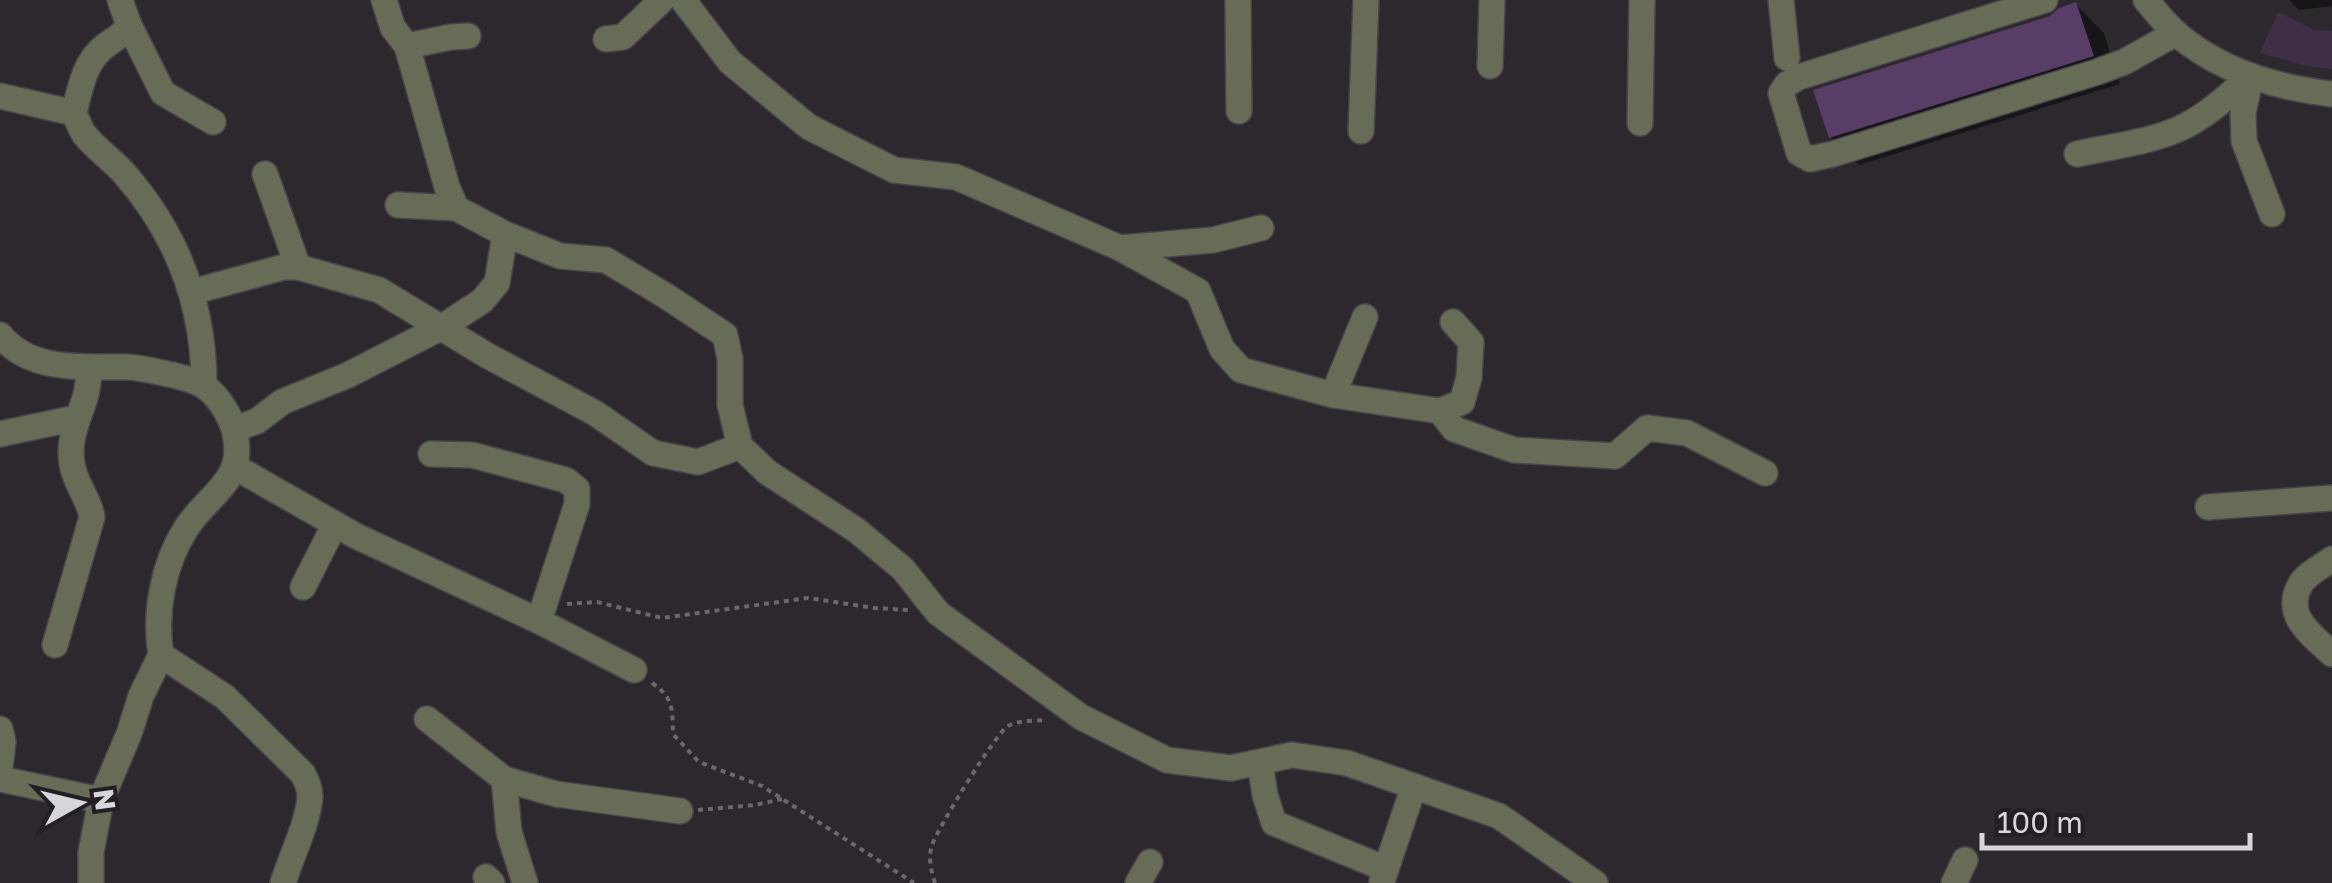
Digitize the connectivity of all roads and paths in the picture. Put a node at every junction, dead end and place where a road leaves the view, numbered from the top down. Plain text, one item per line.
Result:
1 (120, 0) edge
2 (384, 0) edge
3 (662, 0) edge
4 (682, 0) edge
5 (1238, 0) edge
6 (1366, 0) edge
7 (1492, 0) edge
8 (1642, 0) edge
9 (1782, 0) edge
10 (2044, 0) edge
11 (2146, 0) edge
12 (129, 24) junction
13 (2176, 33) junction
14 (468, 36) dead end
15 (606, 39) dead end
16 (407, 46) junction
17 (1787, 58) dead end
18 (1490, 66) dead end
19 (2251, 76) junction
20 (2332, 94) edge
21 (0, 96) edge
22 (1240, 111) dead end
23 (74, 113) junction
24 (213, 122) dead end
25 (1640, 123) dead end
26 (1361, 131) dead end
27 (2077, 154) dead end
28 (264, 174) dead end
29 (398, 205) dead end
30 (456, 208) junction
31 (2272, 214) dead end
32 (1261, 228) dead end
33 (506, 234) junction
34 (1120, 248) junction
35 (298, 267) junction
36 (192, 292) junction
37 (1365, 317) dead end
38 (1453, 322) dead end
39 (442, 327) junction
40 (0, 335) edge
41 (90, 368) junction
42 (204, 384) junction
43 (1333, 395) junction
44 (1440, 411) junction
45 (76, 418) junction
46 (234, 429) junction
47 (0, 434) edge
48 (740, 446) junction
49 (431, 454) dead end
50 (236, 467) junction
51 (1765, 473) dead end
52 (2332, 498) edge
53 (2208, 507) dead end
54 (335, 524) junction
55 (2332, 558) edge
56 (303, 587) dead end
57 (938, 613) junction
58 (539, 621) junction
59 (55, 645) dead end
60 (161, 654) junction
61 (2332, 654) edge
62 (634, 670) joint
63 (1081, 717) junction
64 (426, 718) dead end
65 (0, 729) edge
66 (1260, 762) junction
67 (0, 768) edge
68 (0, 779) edge
69 (504, 779) junction
70 (1414, 786) junction
71 (782, 799) junction
72 (101, 800) junction
73 (680, 812) joint
74 (1383, 876) edge
75 (91, 883) edge
76 (283, 883) edge
77 (525, 883) edge
78 (914, 883) edge
79 (935, 883) edge
80 (1595, 883) edge

1 - 12 street
2 - 16 street
3 - 15 street
4 - 34 street
5 - 22 street
6 - 26 street
7 - 18 street
8 - 25 street
9 - 17 street
10 - 13 street
11 - 13 street
12 - 23 street
12 - 24 street
13 - 19 street
14 - 16 street
16 - 30 street
19 - 20 street
19 - 27 street
19 - 31 street
21 - 23 street
23 - 36 street
28 - 35 street
29 - 30 street
30 - 33 street
32 - 34 street
33 - 39 street
33 - 48 street
34 - 43 street
35 - 36 street
35 - 39 street
36 - 42 street
37 - 43 street
38 - 44 street
39 - 46 street
39 - 48 street
40 - 41 street
41 - 42 street
41 - 45 street
42 - 46 street
43 - 44 street
44 - 51 street
45 - 47 street
45 - 59 street
46 - 50 street
48 - 57 street
49 - 58 street
50 - 54 street
50 - 60 street
52 - 53 street
54 - 56 street
54 - 58 street
55 - 61 street
57 - 58 path
57 - 63 street
58 - 62 street
60 - 72 street
60 - 76 street
62 - 71 path
63 - 66 street
63 - 79 path
64 - 69 street
65 - 67 street
66 - 70 street
66 - 74 street
68 - 72 street
69 - 73 street
69 - 77 street
70 - 74 street
70 - 80 street
71 - 73 path
71 - 78 path
72 - 75 street

